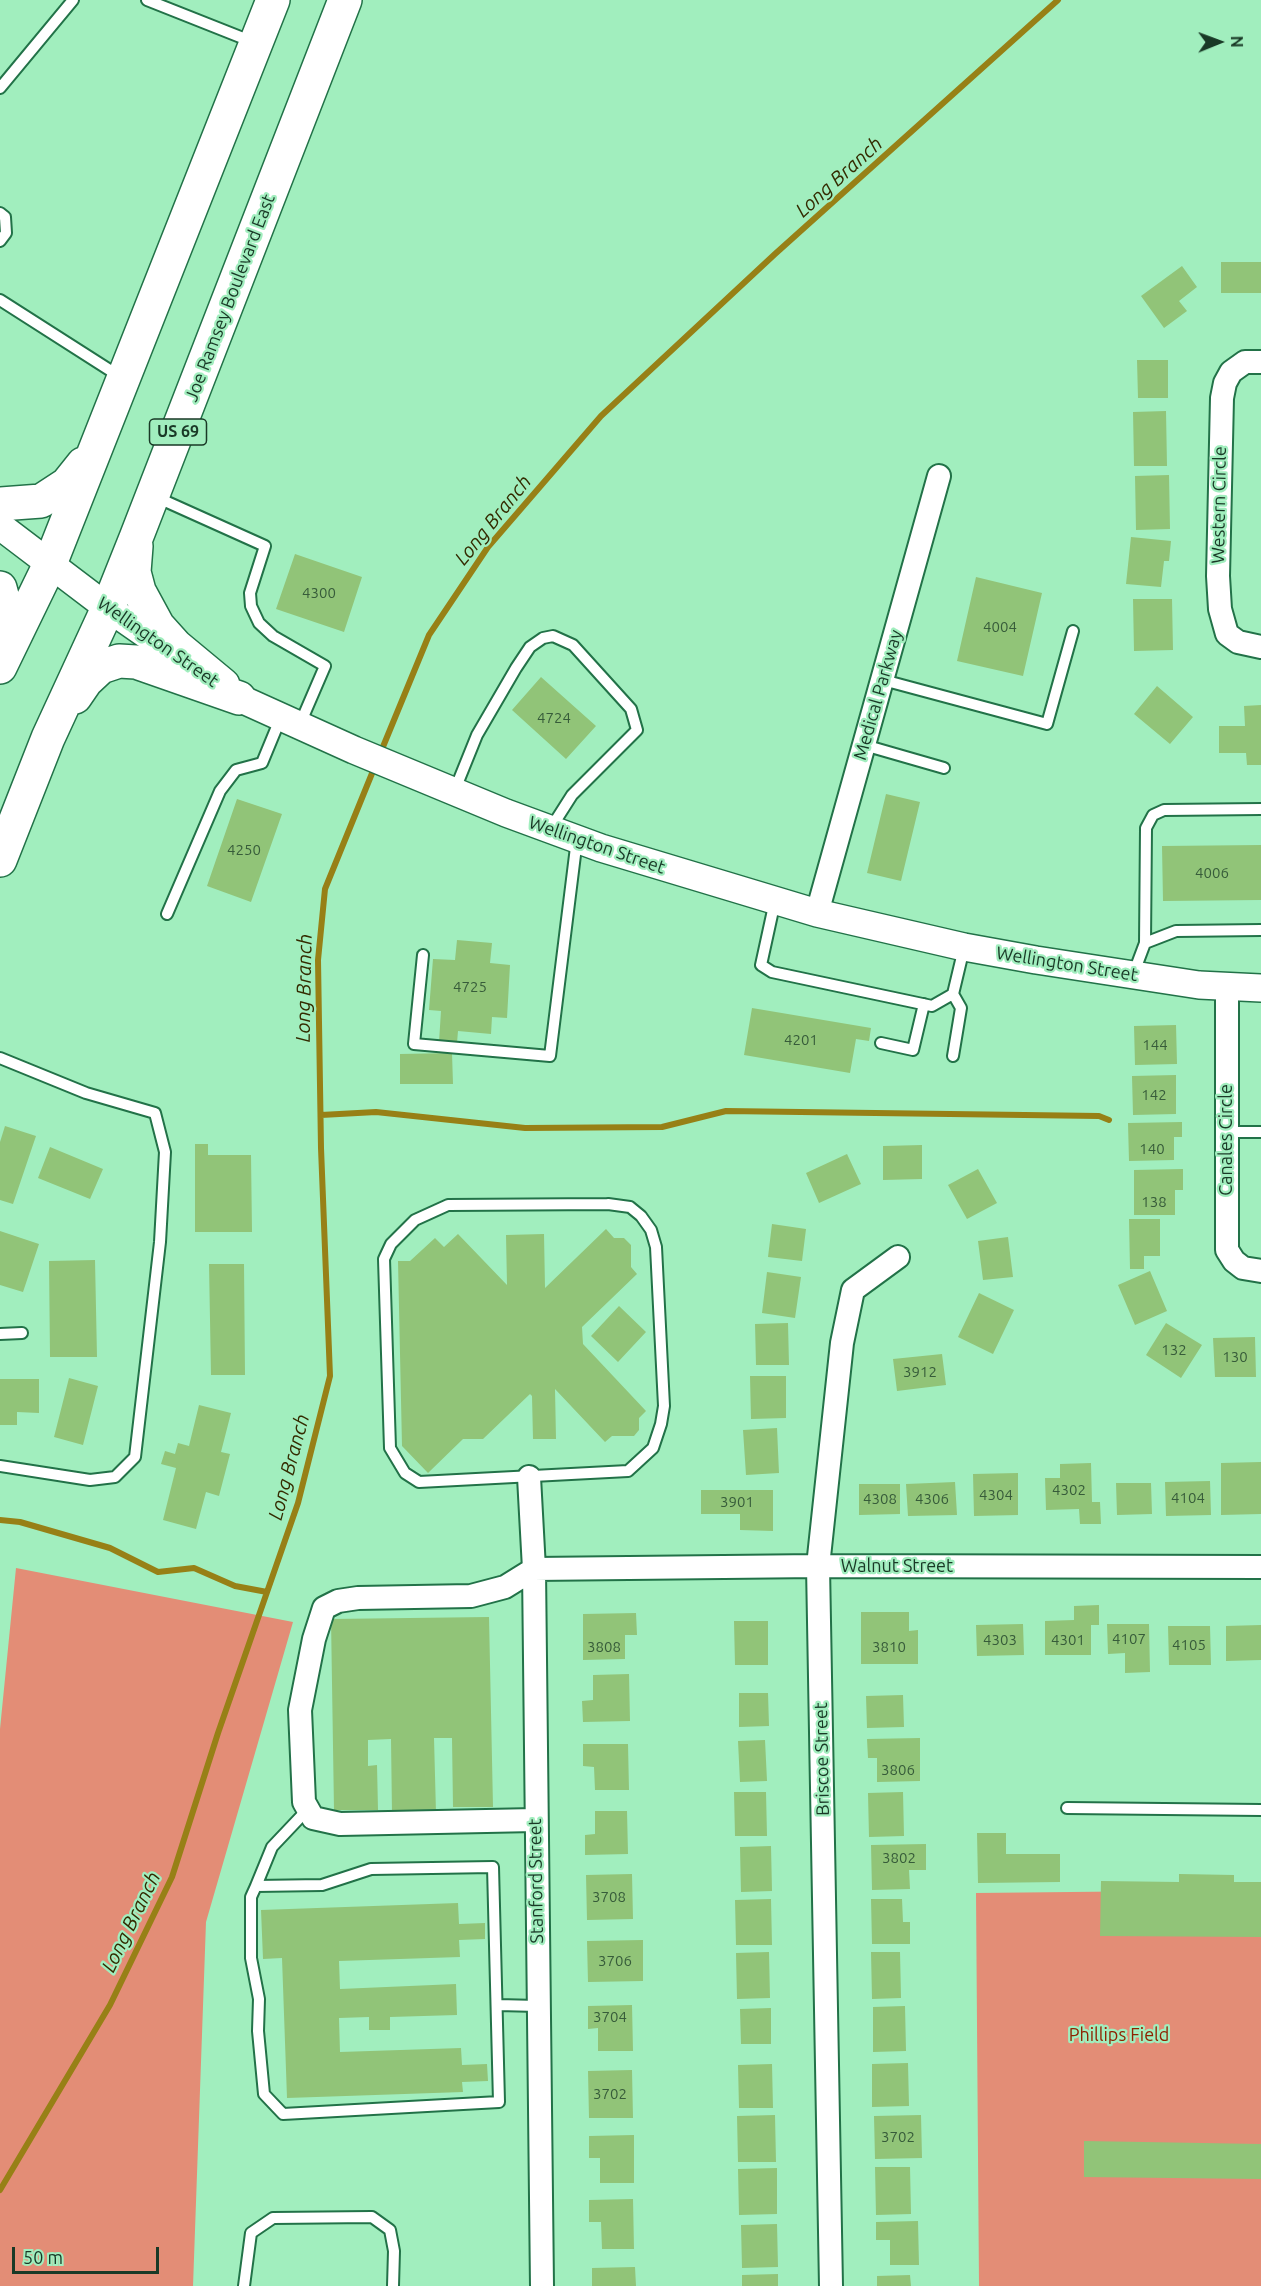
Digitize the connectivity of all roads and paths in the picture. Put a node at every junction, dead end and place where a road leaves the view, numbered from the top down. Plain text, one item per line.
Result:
1 (73, 0) edge
2 (147, 0) edge
3 (273, 0) edge
4 (345, 0) edge
5 (256, 44) junction
6 (0, 88) edge
7 (0, 213) edge
8 (0, 241) edge
9 (0, 300) edge
10 (1261, 362) edge
11 (124, 380) junction
12 (99, 443) junction
13 (939, 476) dead end
14 (153, 496) junction
15 (0, 504) edge
16 (0, 526) edge
17 (136, 538) junction
18 (50, 564) junction
19 (0, 588) edge
20 (108, 608) junction
21 (1073, 631) dead end
22 (1261, 647) edge
23 (0, 667) edge
24 (883, 680) junction
25 (239, 698) junction
26 (290, 721) junction
27 (48, 738) junction
28 (864, 745) junction
29 (944, 768) dead end
30 (454, 792) junction
31 (1261, 809) edge
32 (551, 830) junction
33 (577, 839) junction
34 (0, 860) edge
35 (775, 901) junction
36 (817, 913) junction
37 (167, 914) dead end
38 (1261, 930) edge
39 (1144, 943) junction
40 (964, 947) junction
41 (423, 955) dead end
42 (1133, 975) junction
43 (1227, 986) junction
44 (1261, 988) edge
45 (953, 994) junction
46 (924, 1004) junction
47 (881, 1043) dead end
48 (953, 1056) dead end
49 (0, 1058) edge
50 (1226, 1132) junction
51 (1261, 1132) edge
52 (898, 1257) dead end
53 (1261, 1271) edge
54 (0, 1334) edge
55 (22, 1334) dead end
56 (0, 1466) edge
57 (529, 1477) junction
58 (818, 1566) junction
59 (1261, 1567) edge
60 (534, 1569) junction
61 (308, 1808) junction
62 (1067, 1808) dead end
63 (1261, 1810) edge
64 (535, 1820) junction
65 (256, 1886) junction
66 (498, 2006) junction
67 (538, 2006) junction
68 (244, 2286) edge
69 (393, 2286) edge
70 (542, 2286) edge
71 (831, 2286) edge

1 - 6 lane
2 - 5 lane
3 - 5 highway
4 - 14 highway, Joe Ramsey Boulevard East / US 69
5 - 11 highway
7 - 8 lane
9 - 11 lane
10 - 22 street, Western Circle
11 - 12 highway
12 - 15 highway
12 - 18 highway
13 - 24 street, Medical Parkway
14 - 17 highway, Joe Ramsey Boulevard East / US 69
14 - 26 lane
16 - 18 street, Wellington Street
17 - 20 highway, Joe Ramsey Boulevard East / US 69
17 - 25 highway
18 - 20 street, Wellington Street
18 - 23 highway
19 - 23 highway
20 - 25 street, Wellington Street
20 - 27 highway, Joe Ramsey Boulevard East / US 69
21 - 24 lane
24 - 28 street, Medical Parkway
25 - 26 street, Wellington Street
25 - 27 highway
26 - 30 street, Wellington Street
26 - 37 lane
27 - 34 highway, Joe Ramsey Boulevard East / US 69
28 - 29 lane
28 - 36 street, Medical Parkway
30 - 32 street, Wellington Street
30 - 32 lane
31 - 39 lane
32 - 33 street, Wellington Street
33 - 35 street, Wellington Street
33 - 41 lane
35 - 36 street, Wellington Street
35 - 46 lane
36 - 40 street, Wellington Street
38 - 39 lane
39 - 42 lane
40 - 42 street, Wellington Street
40 - 45 lane
42 - 43 street, Wellington Street
43 - 44 street, Wellington Street
43 - 50 street, Canales Circle
45 - 46 lane
45 - 48 lane
46 - 47 lane
49 - 56 lane
50 - 51 lane
50 - 53 street, Canales Circle
52 - 58 street, Briscoe Street
54 - 55 lane
57 - 57 lane
57 - 60 street, Stanford Street
58 - 59 street, Walnut Street
58 - 60 street, Walnut Street
58 - 71 street, Briscoe Street
60 - 61 street
60 - 64 street, Stanford Street
61 - 64 street
61 - 65 lane
62 - 63 lane
64 - 67 street, Stanford Street
65 - 66 lane
65 - 66 lane
66 - 67 lane
67 - 70 street, Stanford Street
68 - 69 lane

